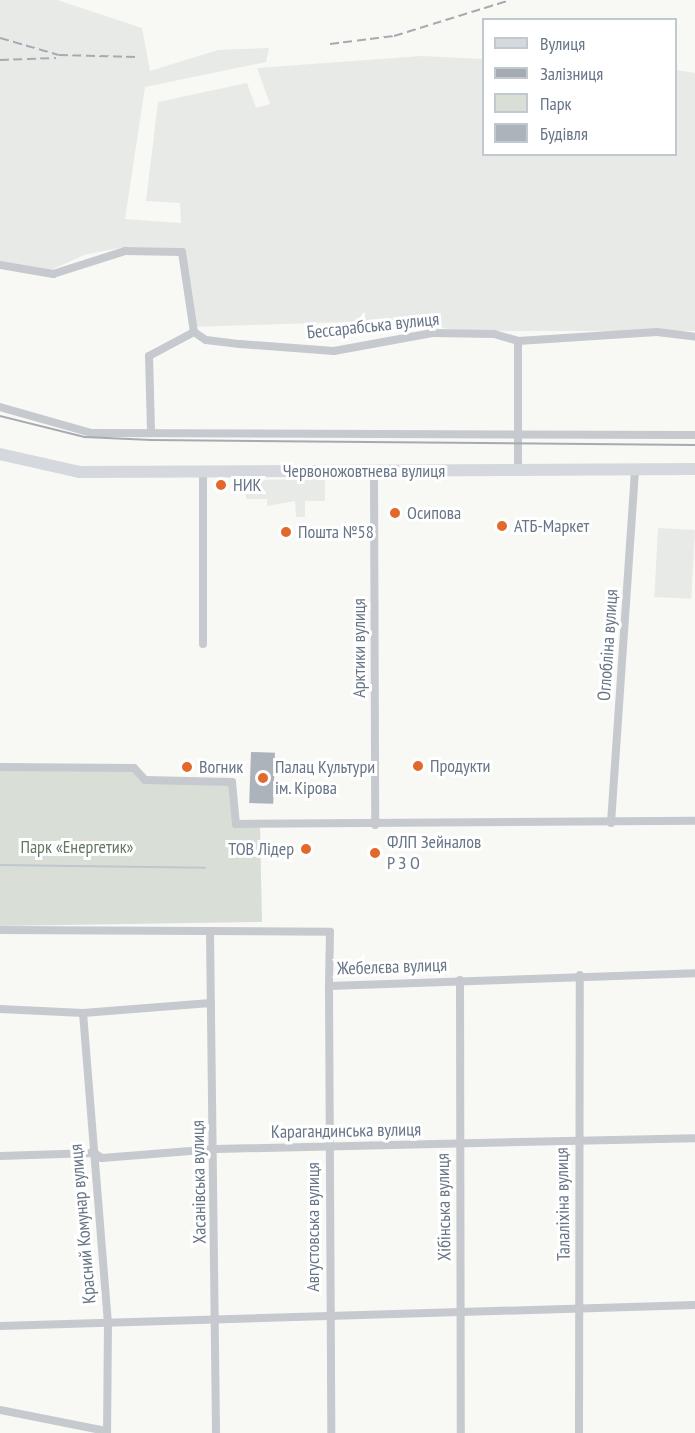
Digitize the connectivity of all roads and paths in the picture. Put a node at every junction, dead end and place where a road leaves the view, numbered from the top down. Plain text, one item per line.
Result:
1 (0, 266) edge
2 (194, 332) junction
3 (695, 337) edge
4 (518, 341) junction
5 (0, 406) edge
6 (151, 431) junction
7 (517, 435) junction
8 (695, 435) edge
9 (0, 454) edge
10 (695, 469) edge
11 (519, 470) junction
12 (635, 470) junction
13 (203, 472) junction
14 (374, 472) junction
15 (203, 644) dead end
16 (0, 767) edge
17 (695, 821) edge
18 (611, 823) junction
19 (375, 825) junction
20 (0, 930) edge
21 (210, 932) junction
22 (695, 973) edge
23 (580, 975) junction
24 (460, 981) junction
25 (329, 986) junction
26 (211, 1003) junction
27 (0, 1010) edge
28 (83, 1013) junction
29 (695, 1138) edge
30 (579, 1141) junction
31 (460, 1145) junction
32 (330, 1147) junction
33 (216, 1149) junction
34 (94, 1153) junction
35 (0, 1156) edge
36 (695, 1305) edge
37 (581, 1308) junction
38 (462, 1312) junction
39 (330, 1316) junction
40 (217, 1319) junction
41 (108, 1323) junction
42 (0, 1326) edge
43 (0, 1410) edge
44 (106, 1432) edge
45 (216, 1433) edge
46 (331, 1433) edge
47 (461, 1433) edge
48 (579, 1433) edge

1 - 2 street
2 - 4 street, Бессарабська вулиця
2 - 6 street
3 - 4 street, Бессарабська вулиця
4 - 7 street
5 - 6 street
6 - 7 street
7 - 8 street
7 - 11 street
9 - 13 main road, Червоножовтнева вулиця
10 - 12 main road, Червоножовтнева вулиця
11 - 12 main road, Червоножовтнева вулиця
11 - 14 main road, Червоножовтнева вулиця
12 - 18 street, Оглобліна вулиця
13 - 14 main road, Червоножовтнева вулиця
13 - 15 street
14 - 19 street, Арктики вулиця
16 - 19 street
17 - 18 street
18 - 19 street
20 - 21 street, Жебелєва вулиця
21 - 25 street, Жебелєва вулиця
21 - 26 street, Хасанівська вулиця
22 - 23 street, Жебелєва вулиця
23 - 24 street, Жебелєва вулиця
23 - 30 street, Талаліхіна вулиця
24 - 25 street, Жебелєва вулиця
24 - 31 street, Хібінська вулиця
25 - 32 street, Августовська вулиця
26 - 28 street
26 - 33 street, Хасанівська вулиця
27 - 28 street
28 - 34 street, Красний Комунар вулиця
29 - 30 street, Карагандинська вулиця
30 - 31 street, Карагандинська вулиця
30 - 37 street, Талаліхіна вулиця
31 - 32 street, Карагандинська вулиця
31 - 38 street, Хібінська вулиця
32 - 33 street, Карагандинська вулиця
32 - 39 street, Августовська вулиця
33 - 34 street, Карагандинська вулиця
33 - 40 street, Хасанівська вулиця
34 - 35 street, Карагандинська вулиця
34 - 41 street, Красний Комунар вулиця
36 - 37 street
37 - 38 street
37 - 48 street, Талаліхіна вулиця
38 - 39 street
38 - 47 street, Хібінська вулиця
39 - 40 street
39 - 46 street, Августовська вулиця
40 - 41 street
40 - 45 street, Хасанівська вулиця
41 - 42 street
41 - 44 street, Красний Комунар вулиця
43 - 44 street

